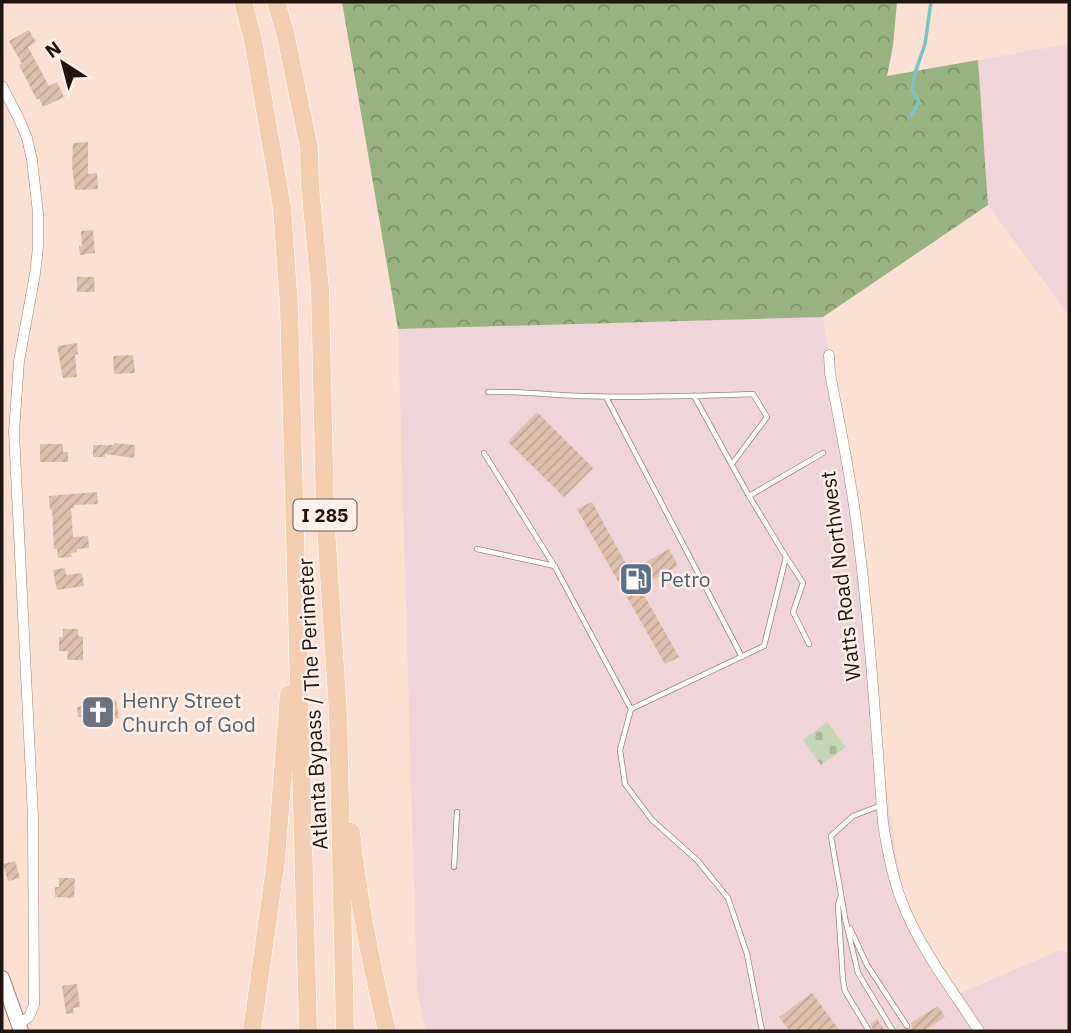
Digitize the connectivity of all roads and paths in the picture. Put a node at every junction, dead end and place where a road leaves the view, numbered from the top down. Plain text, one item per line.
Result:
1 (243, 2) edge
2 (276, 2) edge
3 (2, 86) edge
4 (829, 355) dead end
5 (488, 392) dead end
6 (606, 396) junction
7 (694, 396) junction
8 (484, 453) dead end
9 (823, 453) dead end
10 (732, 464) junction
11 (749, 496) junction
12 (477, 549) dead end
13 (786, 557) junction
14 (555, 566) junction
15 (296, 600) junction
16 (809, 644) dead end
17 (742, 657) junction
18 (631, 709) junction
19 (338, 714) junction
20 (882, 805) junction
21 (457, 812) dead end
22 (454, 867) dead end
23 (841, 895) junction
24 (845, 918) junction
25 (2, 978) edge
26 (907, 1026) dead end
27 (20, 1028) edge
28 (252, 1031) edge
29 (308, 1031) edge
30 (345, 1031) edge
31 (387, 1031) edge
32 (762, 1031) edge
33 (869, 1031) edge
34 (893, 1031) edge
35 (979, 1031) edge

1 - 15 highway, Atlanta Bypass / The Perimeter / I 285
2 - 19 highway, Atlanta Bypass / The Perimeter / I 285
3 - 27 street
4 - 20 street, Watts Road Northwest
5 - 6 lane
6 - 7 lane
6 - 17 lane
7 - 10 lane
7 - 10 lane
8 - 14 lane
9 - 11 lane
10 - 11 lane
11 - 13 lane
12 - 14 lane
13 - 16 lane
13 - 17 lane
14 - 18 lane
15 - 28 highway
15 - 29 highway, Atlanta Bypass / The Perimeter / I 285
17 - 18 lane
18 - 32 lane
19 - 30 highway, Atlanta Bypass / The Perimeter / I 285
19 - 31 highway
20 - 23 lane
20 - 35 street, Watts Road Northwest
21 - 22 lane
23 - 24 lane
23 - 33 lane
24 - 26 lane
24 - 34 lane
25 - 27 street

